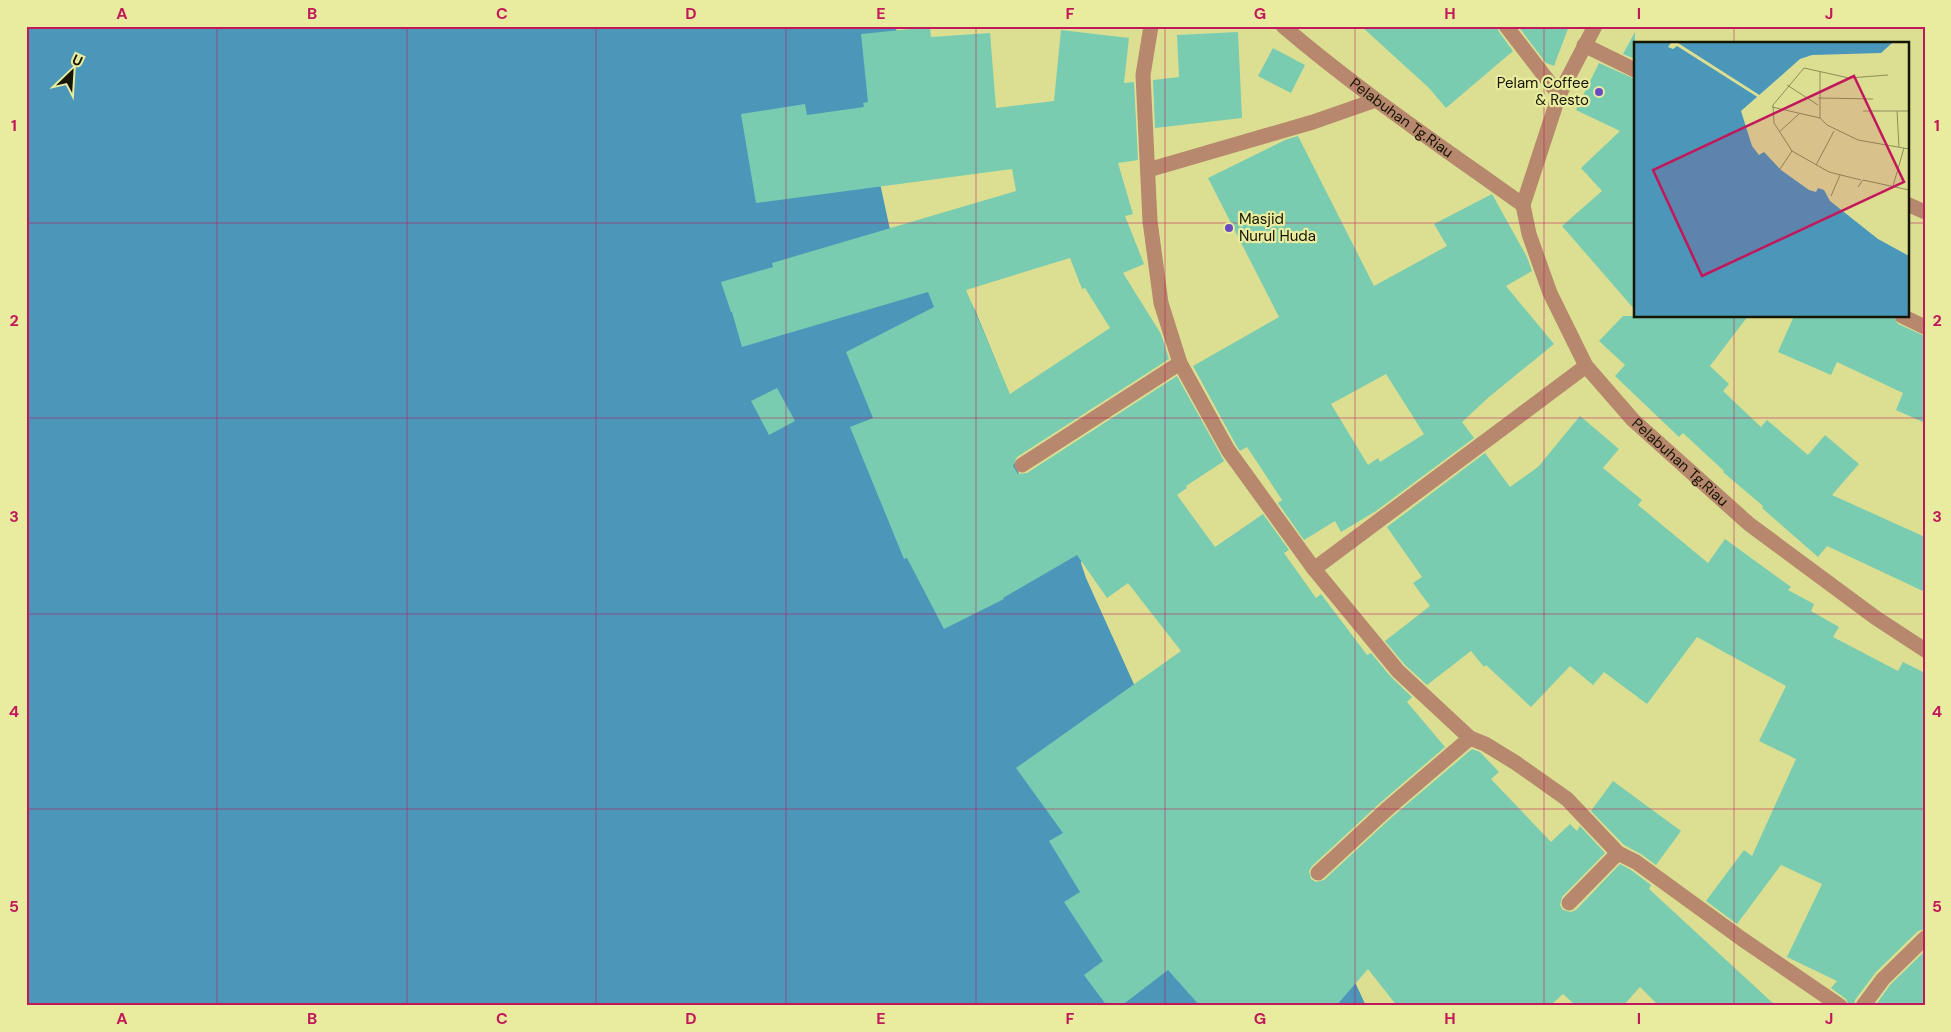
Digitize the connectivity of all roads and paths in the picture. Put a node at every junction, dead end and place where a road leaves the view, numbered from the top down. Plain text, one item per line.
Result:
1 (1151, 26) edge
2 (1283, 26) edge
3 (1506, 26) edge
4 (1595, 26) edge
5 (1584, 45) junction
6 (1634, 70) edge
7 (1559, 95) junction
8 (1376, 100) junction
9 (1148, 170) junction
10 (1908, 204) edge
11 (1523, 205) junction
12 (1925, 212) edge
13 (1906, 318) edge
14 (1925, 327) edge
15 (1180, 363) junction
16 (1586, 366) junction
17 (1022, 464) dead end
18 (1314, 568) junction
19 (1925, 650) edge
20 (1470, 738) junction
21 (1618, 853) junction
22 (1318, 873) dead end
23 (1569, 902) dead end
24 (1925, 938) edge
25 (1840, 1006) edge
26 (1863, 1006) edge

1 - 9 street
2 - 8 street, Pelabuhan Tg.Riau
3 - 7 street
4 - 5 street, Pelabuhan Tg.Riau
5 - 6 street
5 - 7 street, Pelabuhan Tg.Riau
7 - 11 street, Pelabuhan Tg.Riau
8 - 9 street
8 - 11 street, Pelabuhan Tg.Riau
9 - 15 street
10 - 12 street
11 - 16 street, Pelabuhan Tg.Riau
13 - 14 street
15 - 17 street
15 - 18 street
16 - 18 street
16 - 19 street, Pelabuhan Tg.Riau
18 - 20 street
20 - 21 street
20 - 22 street
21 - 23 street
21 - 25 street
24 - 26 street

